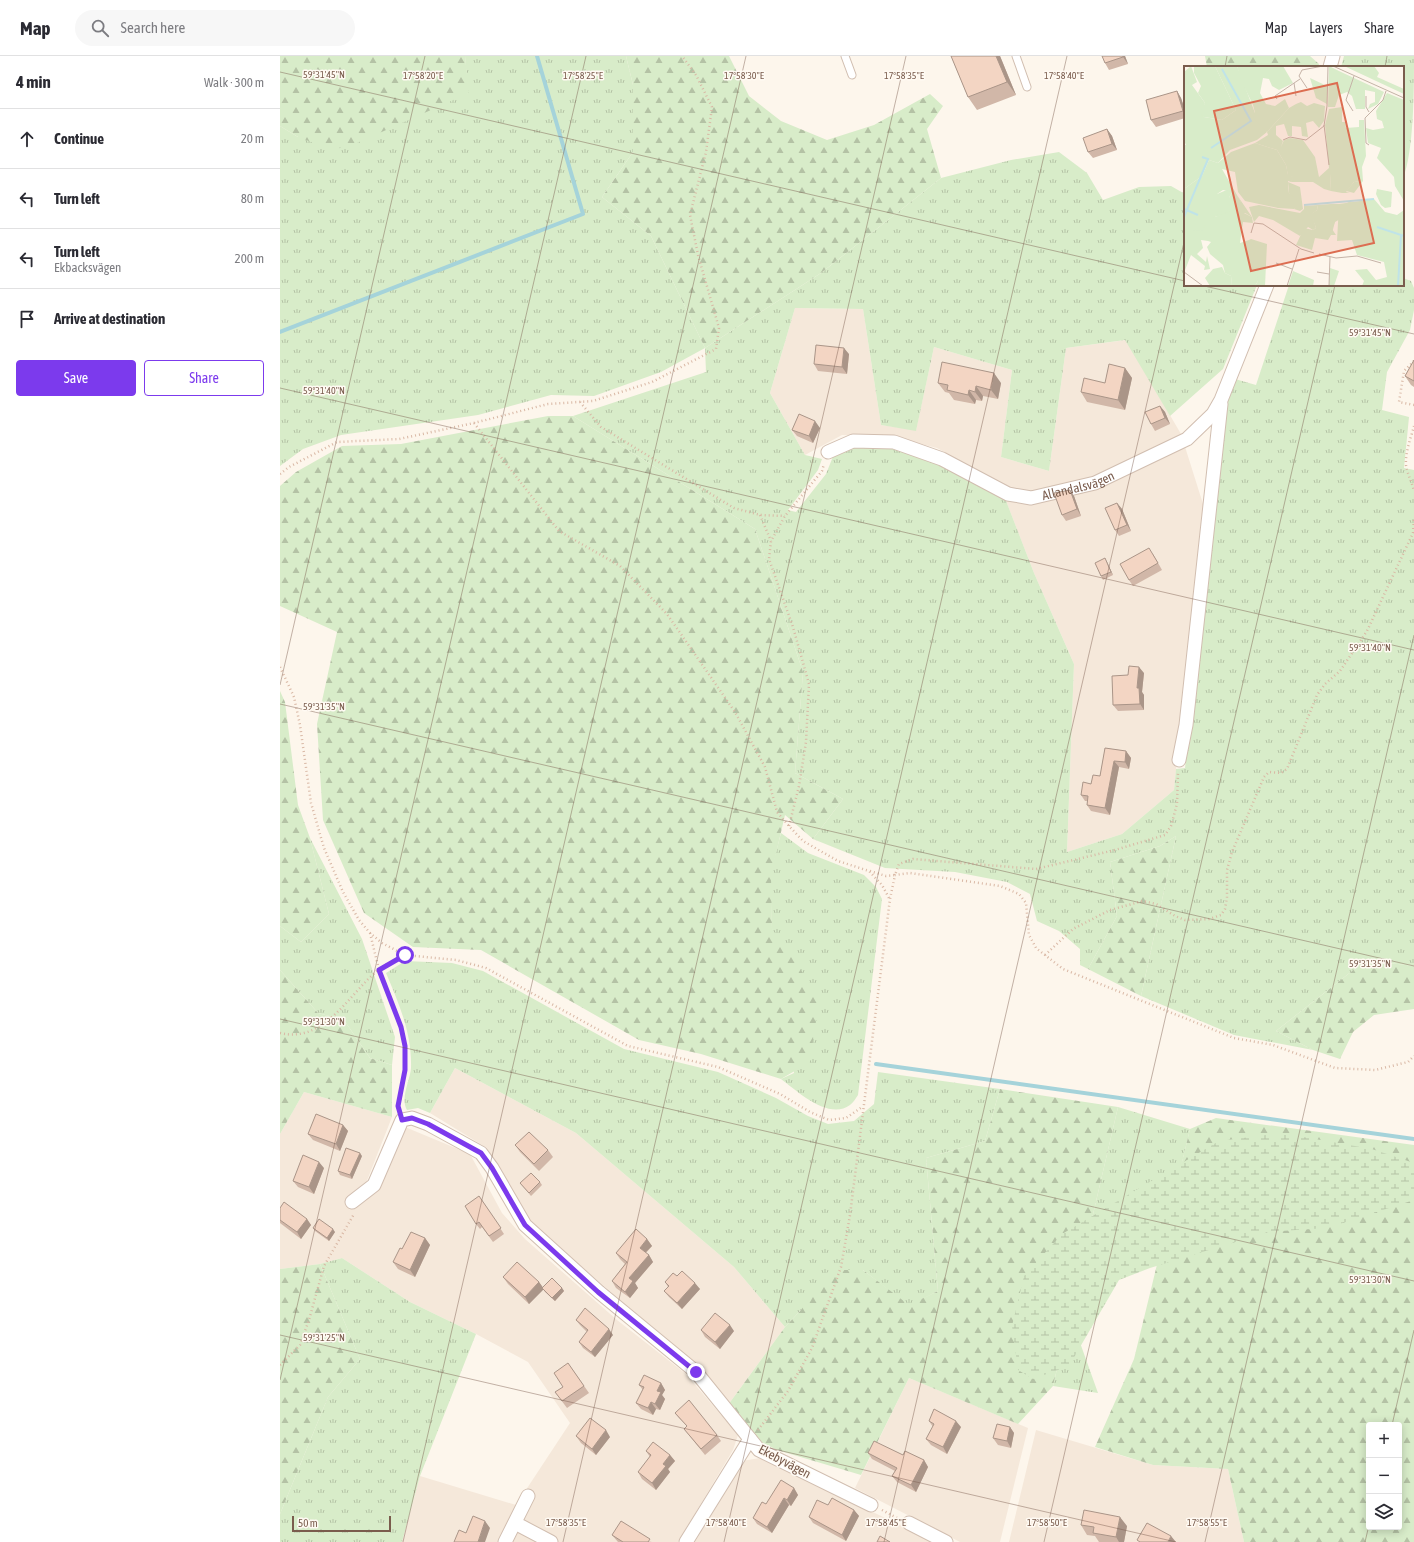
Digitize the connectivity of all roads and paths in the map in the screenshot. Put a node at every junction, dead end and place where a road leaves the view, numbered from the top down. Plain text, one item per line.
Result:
1 (682, 56) edge
2 (845, 56) edge
3 (1016, 56) edge
4 (1333, 56) edge
5 (1330, 66) edge
6 (852, 75) dead end
7 (1028, 87) dead end
8 (1267, 286) edge
9 (1414, 361) edge
10 (1221, 400) junction
11 (580, 402) junction
12 (1414, 405) edge
13 (474, 423) junction
14 (1414, 426) edge
15 (828, 452) joint
16 (280, 474) edge
17 (1414, 491) edge
18 (760, 514) junction
19 (785, 516) junction
20 (1414, 520) edge
21 (771, 541) junction
22 (280, 667) edge
23 (1179, 760) joint
24 (789, 826) junction
25 (870, 871) junction
26 (895, 875) junction
27 (890, 899) junction
28 (370, 933) junction
29 (405, 955) junction
30 (1045, 955) junction
31 (379, 970) junction
32 (280, 1033) edge
33 (1414, 1056) edge
34 (862, 1107) junction
35 (402, 1120) junction
36 (352, 1202) joint
37 (280, 1365) edge
38 (750, 1439) junction
39 (528, 1496) dead end
40 (871, 1505) joint
41 (514, 1522) junction
42 (908, 1524) joint
43 (505, 1542) edge
44 (551, 1542) edge
45 (686, 1542) edge
46 (946, 1542) edge

1 - 11 path
2 - 6 lane
3 - 7 lane
4 - 5 street
8 - 10 street, Allandalsvägen
9 - 12 path
10 - 15 street, Allandalsvägen
10 - 23 street, Allandalsvägen
11 - 13 path
11 - 18 path
13 - 16 path
13 - 24 path
14 - 17 path
15 - 19 path
18 - 19 path
18 - 21 path
19 - 21 path
20 - 30 path
21 - 24 path
22 - 28 path
23 - 26 path
24 - 25 path
25 - 26 path
25 - 27 path
26 - 27 path
26 - 30 path
27 - 34 path
28 - 29 path
28 - 31 path
29 - 31 path
29 - 34 path
30 - 33 path
31 - 32 path
31 - 35 path
34 - 38 path
35 - 36 street
35 - 38 street
36 - 37 path
38 - 40 street, Ekebyvägen
38 - 45 street, Ekebyvägen
39 - 41 street
40 - 42 path
41 - 43 street
41 - 44 street
42 - 46 street

